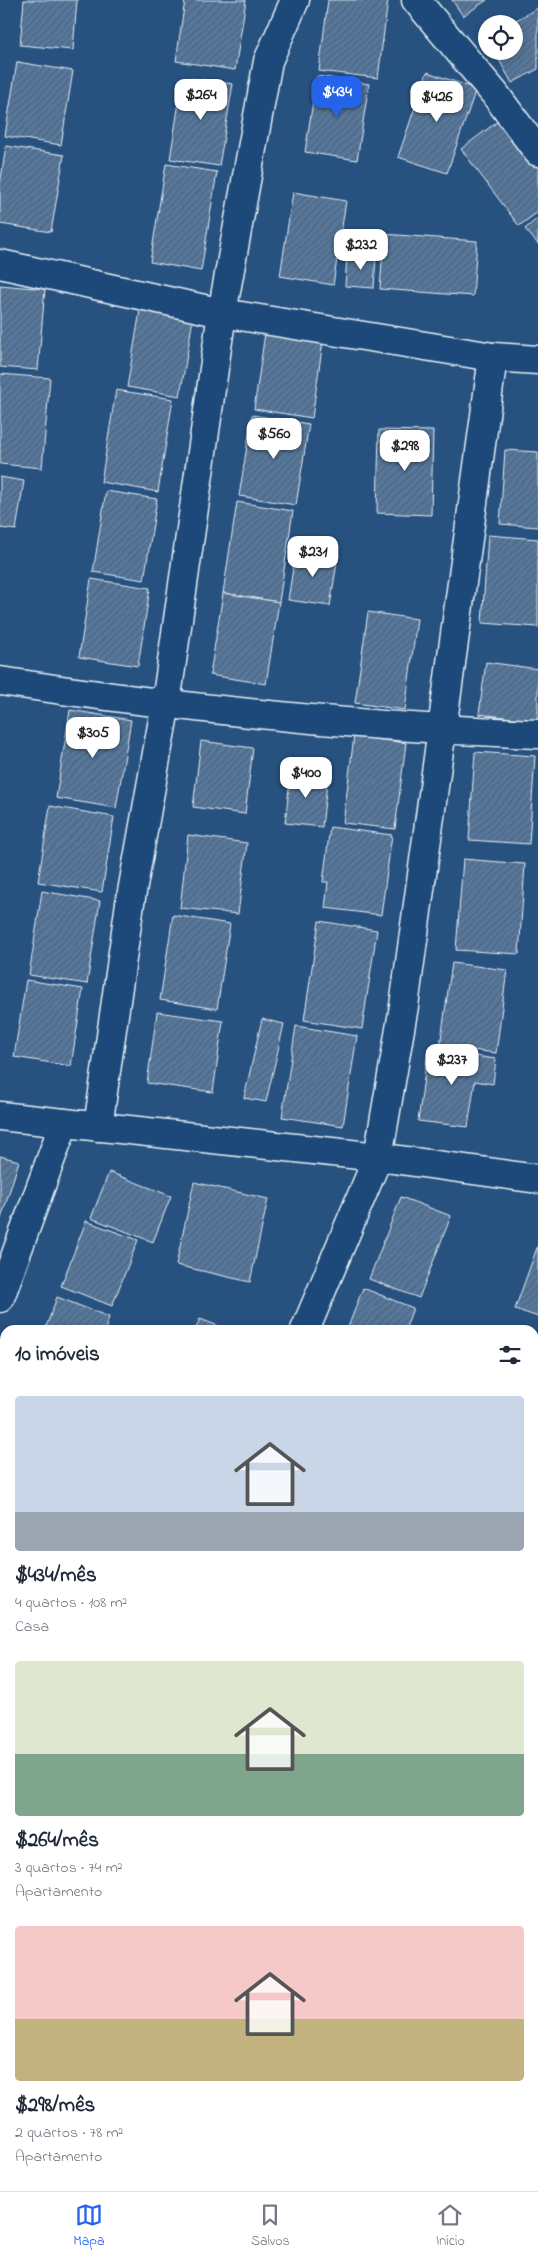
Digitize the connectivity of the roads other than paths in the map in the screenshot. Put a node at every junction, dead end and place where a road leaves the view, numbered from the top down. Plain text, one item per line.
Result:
1 (295, 0) edge
2 (416, 0) edge
3 (538, 152) edge
4 (0, 264) edge
5 (222, 313) junction
6 (493, 357) junction
7 (538, 360) edge
8 (0, 681) edge
9 (166, 703) junction
10 (441, 730) junction
11 (538, 734) edge
12 (0, 1116) edge
13 (64, 1123) junction
14 (98, 1127) junction
15 (378, 1157) junction
16 (538, 1179) edge
17 (0, 1298) edge
18 (307, 1325) edge

1 - 5 street
2 - 3 street
4 - 5 street
5 - 6 street
5 - 9 street
6 - 7 street
6 - 10 street
8 - 9 street
9 - 10 street
9 - 14 street
10 - 11 street
10 - 15 street
12 - 13 street
13 - 14 street
13 - 17 street
14 - 15 street
15 - 16 street
15 - 18 street

